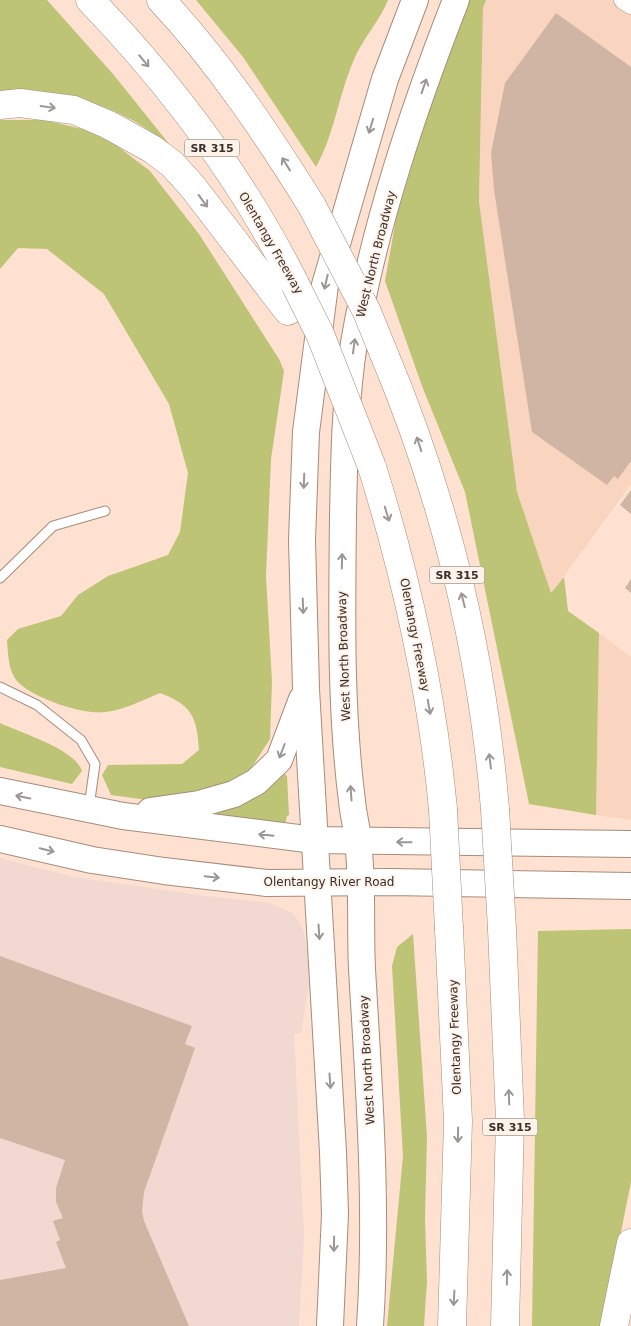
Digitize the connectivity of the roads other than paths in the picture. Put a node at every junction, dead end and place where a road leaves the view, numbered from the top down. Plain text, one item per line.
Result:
1 (90, 0) edge
2 (161, 0) edge
3 (415, 0) edge
4 (456, 0) edge
5 (623, 0) edge
6 (631, 5) edge
7 (0, 105) edge
8 (372, 467) junction
9 (105, 510) dead end
10 (0, 578) edge
11 (0, 687) edge
12 (306, 689) junction
13 (0, 791) edge
14 (89, 810) junction
15 (123, 816) junction
16 (0, 839) edge
17 (314, 840) junction
18 (358, 841) junction
19 (631, 844) edge
20 (316, 884) junction
21 (360, 884) junction
22 (631, 886) edge
23 (631, 1243) edge
24 (330, 1326) edge
25 (370, 1326) edge
26 (452, 1326) edge
27 (505, 1326) edge
28 (614, 1326) edge

1 -> 8 highway, Olentangy Freeway / SR 315, bridge
27 -> 2 highway, SR 315, bridge
3 -> 12 main road
18 -> 4 main road, West North Broadway
5 - 6 street
7 -> 8 highway, bridge
8 -> 26 highway, Olentangy Freeway / SR 315, bridge
9 - 10 lane
11 - 14 lane
12 -> 15 main road
12 - 17 main road
14 -> 13 main road
14 - 15 main road
17 -> 15 main road
16 -> 20 main road, Olentangy River Road
17 - 18 main road
17 - 20 main road
19 -> 18 main road
18 - 21 main road, West North Broadway
20 - 21 main road, Olentangy River Road
20 -> 24 main road
21 - 22 main road, Olentangy River Road
21 - 25 main road, West North Broadway
23 - 28 highway

